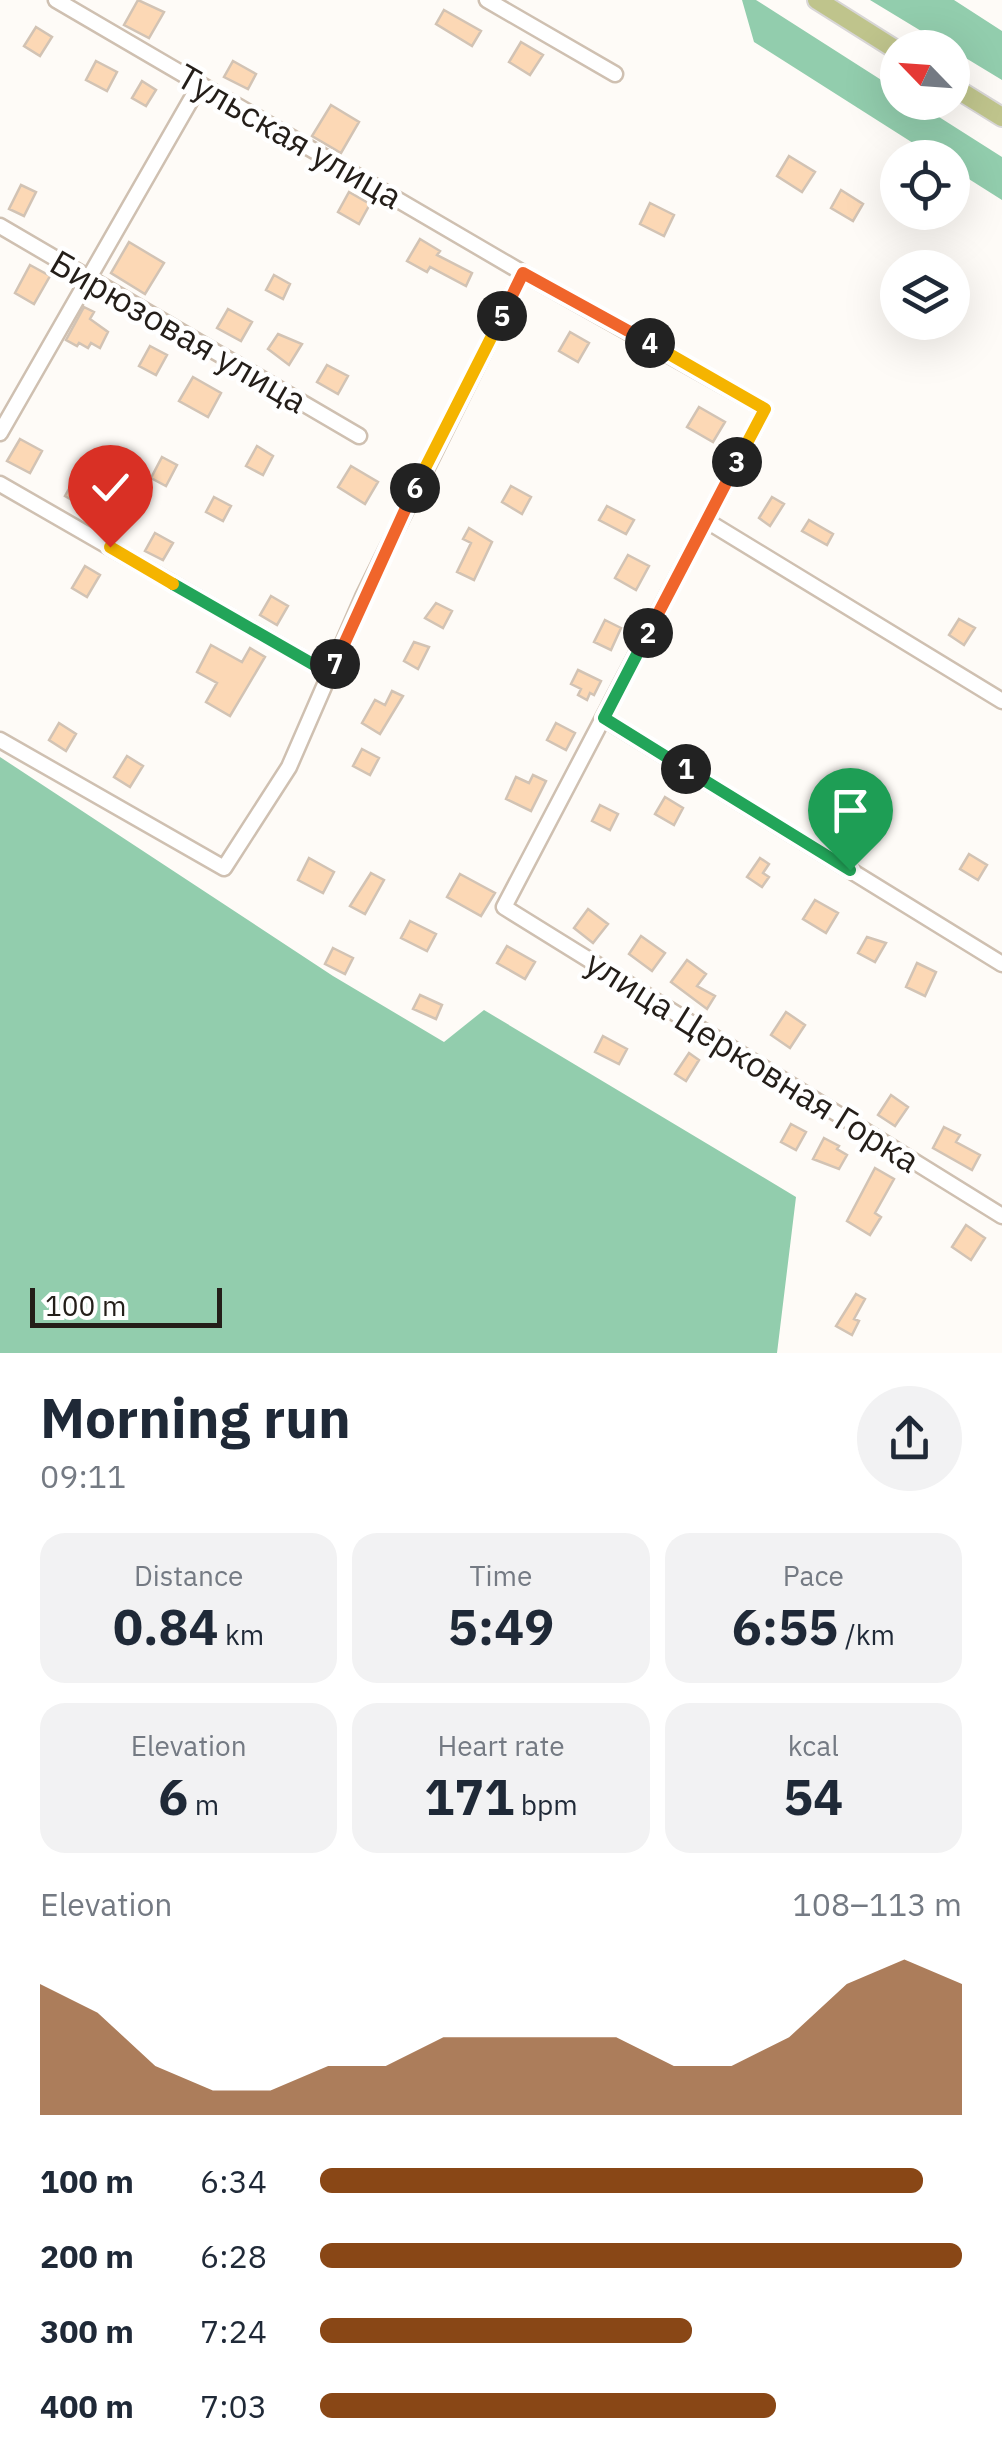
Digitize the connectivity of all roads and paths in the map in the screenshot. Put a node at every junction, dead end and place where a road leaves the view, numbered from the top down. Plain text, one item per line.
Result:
1 (56, 0) edge
2 (487, 0) edge
3 (817, 0) edge
4 (880, 40) edge
5 (615, 74) dead end
6 (200, 84) junction
7 (970, 97) edge
8 (1002, 117) edge
9 (0, 226) edge
10 (523, 273) junction
11 (88, 278) junction
12 (0, 433) edge
13 (358, 436) dead end
14 (0, 484) edge
15 (707, 521) junction
16 (330, 674) junction
17 (1002, 702) edge
18 (604, 718) junction
19 (0, 740) edge
20 (1002, 964) edge
21 (1002, 1216) edge

1 - 6 street, Тульская улица
2 - 5 street
3 - 4 main road
6 - 10 street, Тульская улица
6 - 11 street
7 - 8 main road
9 - 11 street, Бирюзовая улица
10 - 15 street, Тульская улица
10 - 16 street
11 - 12 street
11 - 13 street, Бирюзовая улица
14 - 16 street
15 - 17 street
15 - 18 street
16 - 19 street
18 - 20 street
18 - 21 street, улица Церковная Горка

